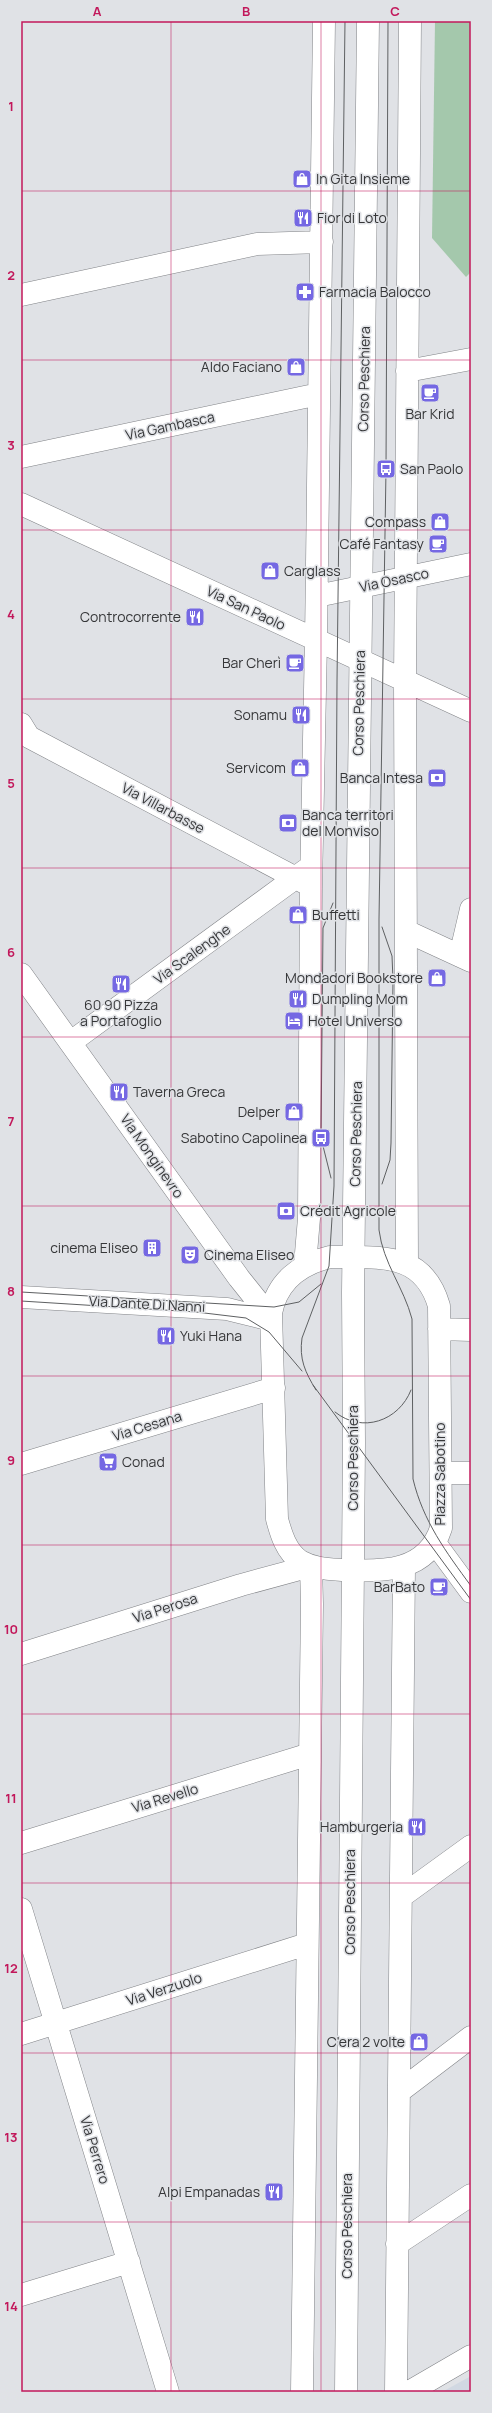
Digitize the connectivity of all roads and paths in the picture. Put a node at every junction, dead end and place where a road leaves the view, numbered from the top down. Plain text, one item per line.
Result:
1 (324, 21) edge
2 (368, 21) edge
3 (410, 21) edge
4 (322, 242) junction
5 (21, 295) edge
6 (471, 359) edge
7 (407, 371) junction
8 (319, 394) junction
9 (21, 457) edge
10 (21, 504) edge
11 (471, 564) edge
12 (406, 579) junction
13 (361, 587) junction
14 (317, 596) junction
15 (316, 640) junction
16 (360, 661) junction
17 (405, 682) junction
18 (471, 711) edge
19 (24, 734) edge
20 (306, 876) junction
21 (471, 909) edge
22 (406, 931) junction
23 (466, 958) edge
24 (21, 974) edge
25 (71, 1042) junction
26 (353, 1258) junction
27 (407, 1264) junction
28 (305, 1265) junction
29 (21, 1297) edge
30 (271, 1319) junction
31 (439, 1329) junction
32 (471, 1330) edge
33 (274, 1388) junction
34 (21, 1464) edge
35 (442, 1473) junction
36 (471, 1473) edge
37 (436, 1544) junction
38 (311, 1566) junction
39 (404, 1567) junction
40 (352, 1570) junction
41 (471, 1592) edge
42 (21, 1654) edge
43 (310, 1754) junction
44 (21, 1843) edge
45 (471, 1846) edge
46 (402, 1896) junction
47 (21, 1909) edge
48 (308, 1944) junction
49 (56, 2024) junction
50 (21, 2034) edge
51 (471, 2037) edge
52 (400, 2090) junction
53 (471, 2195) edge
54 (397, 2244) junction
55 (129, 2262) junction
56 (21, 2295) edge
57 (471, 2356) edge
58 (168, 2392) edge
59 (302, 2392) edge
60 (346, 2392) edge
61 (396, 2392) edge
62 (408, 2392) edge

1 - 4 street
2 - 13 street, Corso Peschiera
3 - 7 street
4 - 5 street
4 - 8 street
6 - 7 street
7 - 12 street
8 - 9 street, Via Gambasca
8 - 14 street
10 - 15 street, Via San Paolo
11 - 12 street, Via Osasco
12 - 13 street, Via Osasco
12 - 17 street
13 - 14 street, Via Osasco
13 - 16 street, Corso Peschiera
14 - 15 street
15 - 16 street, Via San Paolo
15 - 20 street
16 - 17 street, Via San Paolo
16 - 26 street, Corso Peschiera
17 - 18 street, Via San Paolo
17 - 22 street
19 - 20 street, Via Villarbasse
20 - 25 street, Via Scalenghe
20 - 28 street
21 - 23 street
22 - 23 street
22 - 27 street
24 - 25 street, Via Monginevro
25 - 30 street, Via Monginevro
26 - 27 street, Piazza Sabotino
26 - 28 street, Piazza Sabotino
26 - 40 street, Corso Peschiera
27 - 31 street, Piazza Sabotino
28 - 30 street, Piazza Sabotino
29 - 30 street, Via Dante Di Nanni
30 - 33 street, Piazza Sabotino
31 - 32 street
31 - 35 street, Piazza Sabotino
33 - 34 street, Via Cesana
33 - 38 street, Piazza Sabotino
35 - 36 street
35 - 37 street, Piazza Sabotino
37 - 39 street, Piazza Sabotino
37 - 41 street
38 - 40 street, Piazza Sabotino
38 - 42 street, Via Perosa
38 - 43 street
39 - 40 street, Piazza Sabotino
39 - 46 street
40 - 60 street, Corso Peschiera
43 - 44 street, Via Revello
43 - 48 street
45 - 46 street
46 - 52 street
47 - 49 street, Via Perrero
48 - 49 street, Via Verzuolo
48 - 59 street
49 - 50 street, Via Verzuolo
49 - 55 street, Via Perrero
51 - 52 street
52 - 54 street
53 - 54 street
54 - 61 street
55 - 56 street
55 - 58 street, Via Perrero
57 - 62 street

